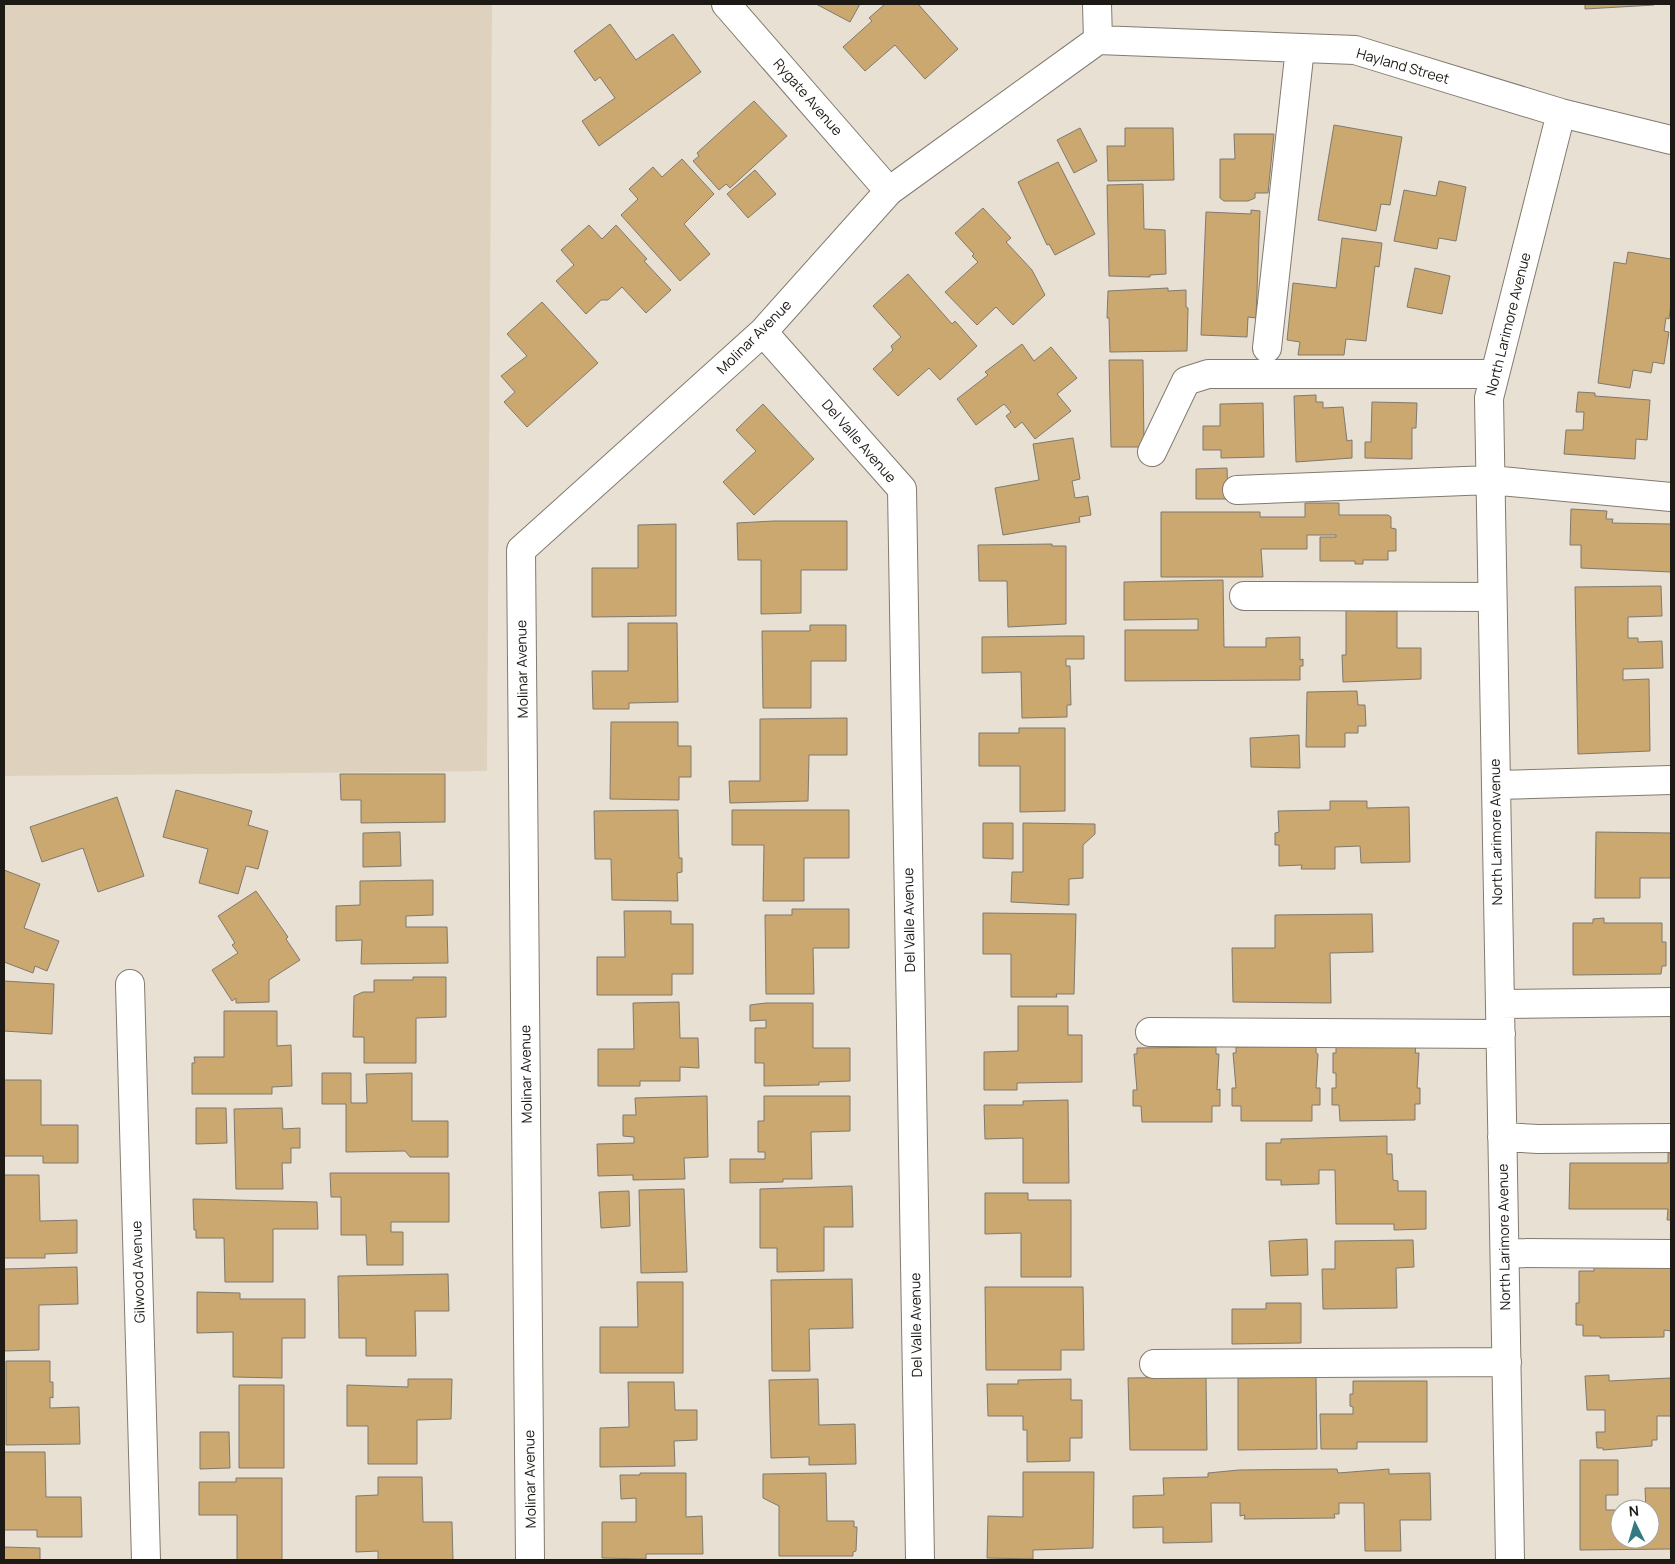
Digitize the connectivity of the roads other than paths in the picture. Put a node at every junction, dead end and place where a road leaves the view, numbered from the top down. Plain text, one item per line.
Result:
1 (726, 4) edge
2 (1097, 4) edge
3 (1098, 40) junction
4 (1300, 48) junction
5 (1561, 113) junction
6 (1671, 140) edge
7 (889, 191) junction
8 (763, 332) junction
9 (1267, 348) dead end
10 (1494, 374) junction
11 (1152, 452) dead end
12 (1490, 480) junction
13 (1237, 490) dead end
14 (1671, 497) edge
15 (1244, 596) dead end
16 (1492, 596) junction
17 (1671, 780) edge
18 (1496, 785) junction
19 (130, 984) dead end
20 (1671, 1002) edge
21 (1500, 1004) junction
22 (1150, 1032) dead end
23 (1501, 1034) junction
24 (1502, 1138) junction
25 (1671, 1138) edge
26 (1504, 1253) junction
27 (1671, 1254) edge
28 (1506, 1362) junction
29 (1154, 1364) dead end
30 (146, 1560) edge
31 (530, 1560) edge
32 (920, 1560) edge
33 (1510, 1560) edge

1 - 7 street, Rygate Avenue
2 - 3 street
3 - 4 street, Hayland Street
3 - 7 street, Molinar Avenue
4 - 5 street, Hayland Street
4 - 9 street
5 - 6 street, Hayland Street
5 - 10 street, North Larimore Avenue
7 - 8 street, Molinar Avenue
8 - 31 street, Molinar Avenue
8 - 32 street, Del Valle Avenue
10 - 11 street
10 - 12 street, North Larimore Avenue
12 - 13 street
12 - 14 street
12 - 16 street, North Larimore Avenue
15 - 16 street
16 - 18 street, North Larimore Avenue
17 - 18 street
18 - 21 street, North Larimore Avenue
19 - 30 street, Gilwood Avenue
20 - 21 street
21 - 23 street, North Larimore Avenue
22 - 23 street
23 - 24 street, North Larimore Avenue
24 - 25 street
24 - 26 street, North Larimore Avenue
26 - 27 street
26 - 28 street, North Larimore Avenue
28 - 29 street
28 - 33 street, North Larimore Avenue

